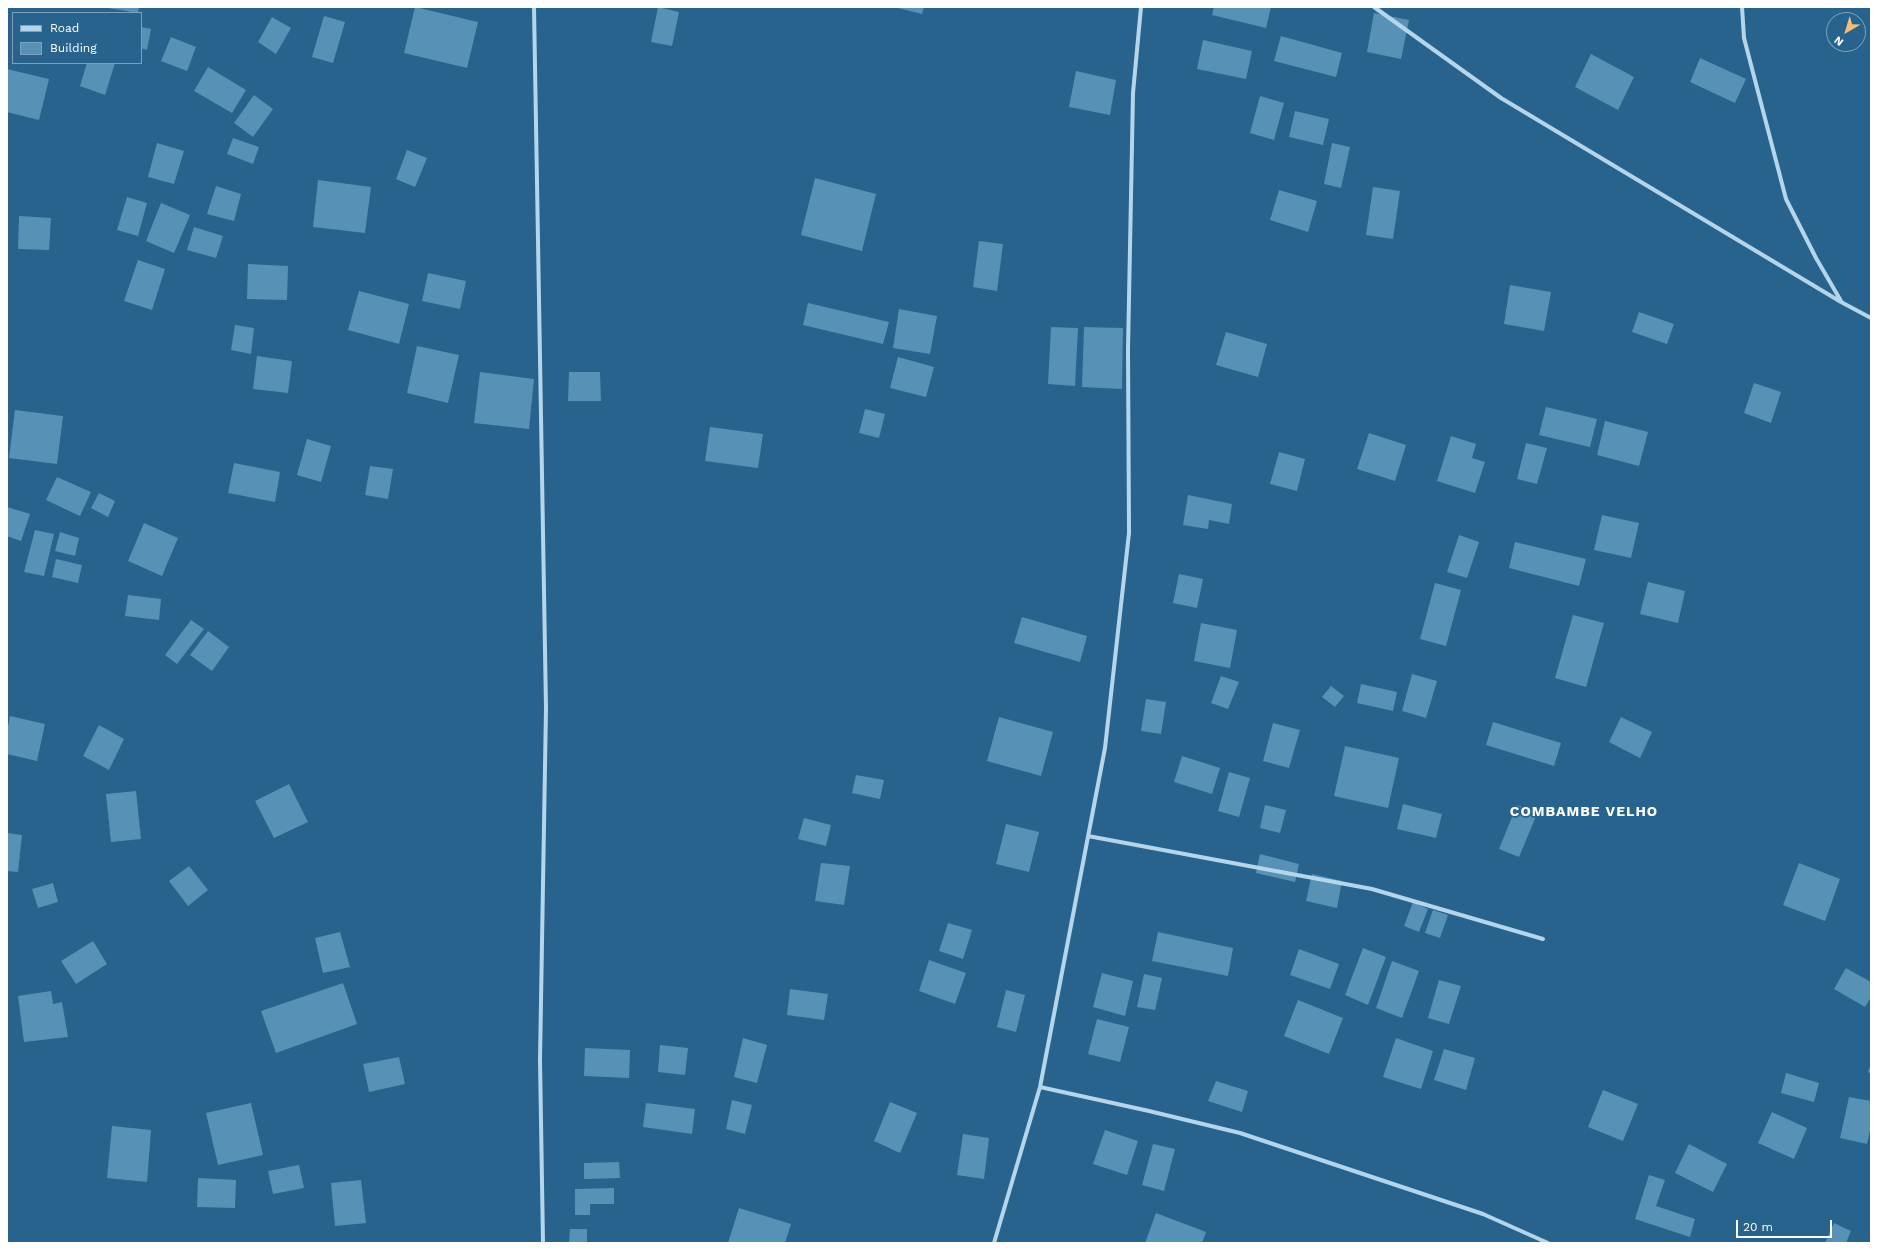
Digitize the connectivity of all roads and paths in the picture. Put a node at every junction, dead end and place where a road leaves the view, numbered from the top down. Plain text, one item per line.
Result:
1 (534, 7) edge
2 (1141, 7) edge
3 (1374, 7) edge
4 (1742, 7) edge
5 (1841, 302) junction
6 (1871, 318) edge
7 (1088, 836) junction
8 (1543, 939) dead end
9 (1040, 1087) junction
10 (543, 1243) edge
11 (994, 1243) edge
12 (1548, 1243) edge

1 - 10 street
2 - 7 street
3 - 5 street
4 - 5 street
5 - 6 street
7 - 8 street
7 - 9 street
9 - 11 street
9 - 12 street

